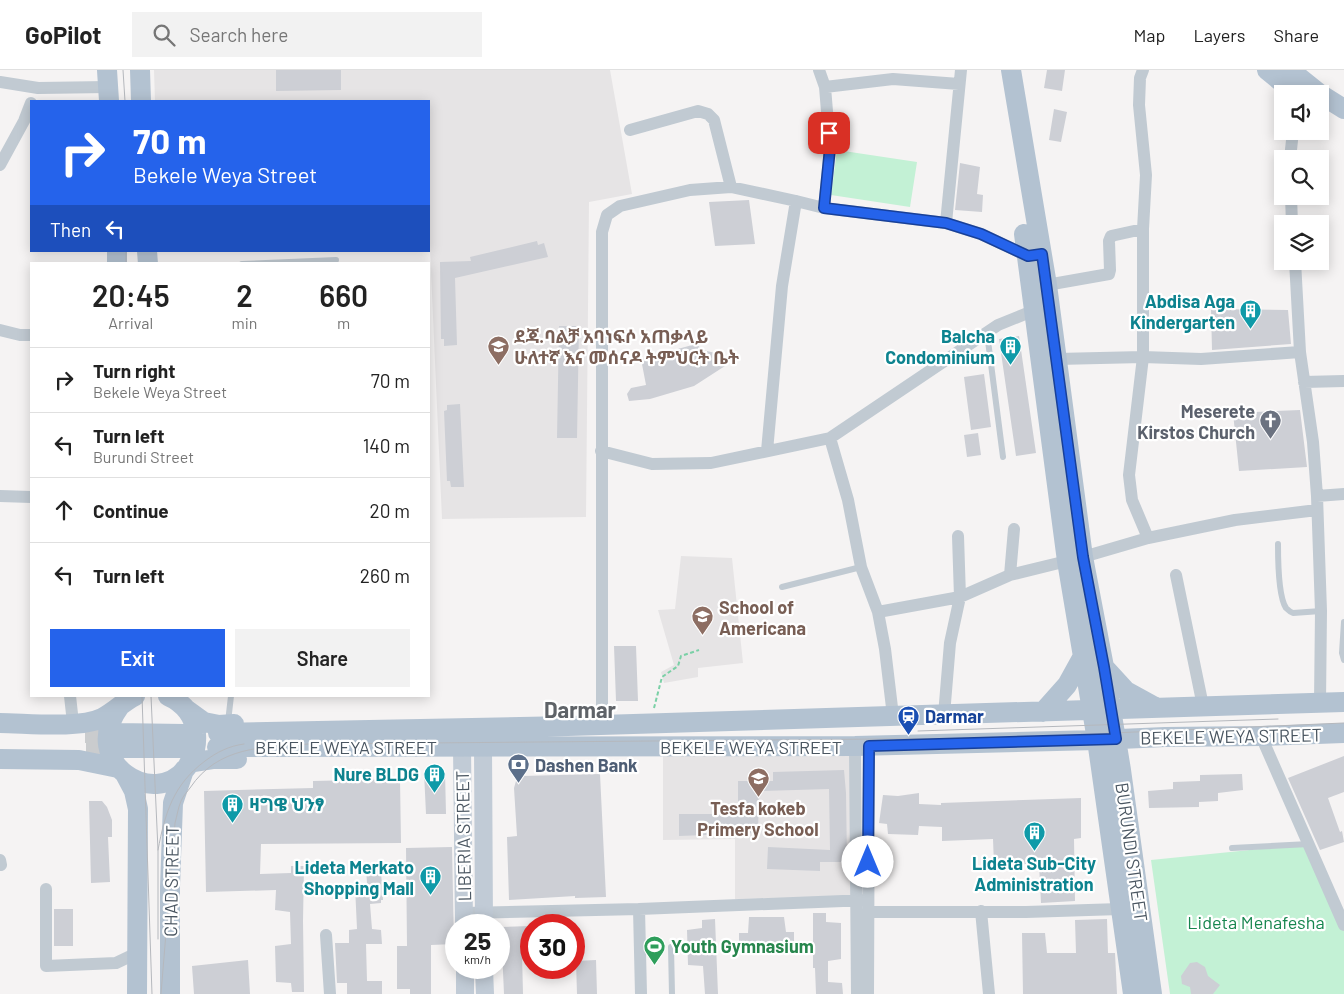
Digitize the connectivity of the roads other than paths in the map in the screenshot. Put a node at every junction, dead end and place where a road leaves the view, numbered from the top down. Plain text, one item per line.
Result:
1 (140, 70) edge
2 (819, 70) edge
3 (961, 70) edge
4 (997, 70) edge
5 (1010, 70) edge
6 (1143, 70) edge
7 (1267, 70) edge
8 (1290, 70) edge
9 (0, 82) edge
10 (959, 84) junction
11 (1305, 85) edge
12 (1308, 85) edge
13 (108, 86) edge
14 (825, 87) junction
15 (38, 88) junction
16 (1329, 99) edge
17 (33, 100) edge
18 (141, 100) edge
19 (30, 107) edge
20 (1344, 109) edge
21 (1329, 115) edge
22 (1344, 124) edge
23 (630, 130) dead end
24 (0, 165) edge
25 (731, 188) junction
26 (796, 201) junction
27 (824, 208) junction
28 (946, 223) junction
29 (1143, 229) junction
30 (1035, 255) junction
31 (336, 260) dead end
32 (289, 262) edge
33 (1296, 270) edge
34 (1039, 286) junction
35 (1035, 310) junction
36 (0, 330) edge
37 (986, 333) junction
38 (30, 335) edge
39 (1300, 352) junction
40 (1143, 357) junction
41 (1057, 359) junction
42 (1344, 381) edge
43 (1304, 382) junction
44 (830, 438) junction
45 (601, 451) junction
46 (767, 451) junction
47 (1003, 457) dead end
48 (1344, 494) edge
49 (0, 496) edge
50 (1317, 496) junction
51 (30, 497) edge
52 (1317, 510) junction
53 (1014, 530) dead end
54 (958, 536) dead end
55 (1148, 538) junction
56 (1278, 544) dead end
57 (1075, 559) junction
58 (861, 567) junction
59 (1010, 574) junction
60 (1176, 575) dead end
61 (782, 587) dead end
62 (960, 597) junction
63 (1321, 611) junction
64 (878, 612) junction
65 (1344, 622) edge
66 (1083, 656) junction
67 (1344, 660) edge
68 (1104, 667) junction
69 (70, 697) edge
70 (231, 697) edge
71 (128, 700) edge
72 (176, 700) edge
73 (1320, 702) junction
74 (1344, 702) edge
75 (1203, 706) junction
76 (1158, 708) junction
77 (1102, 710) junction
78 (1043, 712) junction
79 (944, 715) junction
80 (892, 716) junction
81 (0, 723) edge
82 (602, 725) junction
83 (0, 732) edge
84 (1344, 734) edge
85 (82, 735) junction
86 (221, 735) junction
87 (1261, 736) junction
88 (1106, 740) junction
89 (116, 741) tunnel mouth
90 (862, 746) junction
91 (0, 747) edge
92 (454, 747) junction
93 (483, 747) junction
94 (185, 754) junction
95 (0, 759) edge
96 (122, 771) junction
97 (1309, 844) junction
98 (1232, 848) dead end
99 (46, 889) dead end
100 (864, 904) junction
101 (1120, 908) junction
102 (639, 909) junction
103 (980, 911) junction
104 (464, 914) edge
105 (484, 914) edge
106 (510, 916) edge
107 (1344, 925) edge
108 (326, 936) dead end
109 (671, 947) dead end
110 (137, 953) junction
111 (465, 979) edge
112 (484, 979) edge
113 (137, 994) edge
114 (170, 994) edge
115 (330, 994) edge
116 (465, 994) edge
117 (485, 994) edge
118 (641, 994) edge
119 (672, 994) edge
120 (857, 994) edge
121 (868, 994) edge
122 (988, 994) edge
123 (1133, 994) edge
124 (1152, 994) edge

1 - 18 main road
2 - 14 street
3 - 10 street
4 - 30 main road
5 - 30 main road
6 - 29 street
7 - 11 main road
8 - 12 main road
9 - 15 street
10 - 14 street
10 - 28 street
13 - 15 street
14 - 27 street
15 - 17 street
16 - 20 main road
19 - 24 street
21 - 22 main road
23 - 25 street
25 - 26 street
25 - 45 street
26 - 27 street
26 - 46 street
27 - 28 street
28 - 30 street
29 - 34 street
29 - 40 street
30 - 34 main road
31 - 32 lane
33 - 39 street
34 - 35 main road
34 - 41 main road
35 - 37 street
35 - 57 main road
36 - 38 street
37 - 44 street
37 - 47 lane
39 - 40 street
39 - 43 street
40 - 41 street
40 - 55 street
41 - 57 main road
42 - 43 street
43 - 50 street
44 - 46 street
44 - 58 street
45 - 46 street
45 - 82 street
48 - 50 street
49 - 51 street
50 - 52 street
52 - 55 street
52 - 63 street
53 - 59 street
54 - 62 street
55 - 57 street
56 - 63 lane
57 - 59 street
57 - 66 main road
57 - 68 main road
58 - 61 lane
58 - 64 street
59 - 62 street
60 - 75 street
62 - 64 street
62 - 79 street
63 - 73 street
64 - 80 street
65 - 67 lane
66 - 77 main road
66 - 78 main road
68 - 76 main road
68 - 77 main road
69 - 85 street
70 - 86 lane
71 - 85 main road
71 - 96 main road, CHAD STREET
72 - 86 main road
72 - 94 main road, CHAD STREET
73 - 74 main road, BEKELE WEYA STREET
73 - 75 main road, BEKELE WEYA STREET
75 - 76 main road, BEKELE WEYA STREET
76 - 77 main road, BEKELE WEYA STREET
77 - 78 main road, BEKELE WEYA STREET
77 - 88 main road, BURUNDI STREET
78 - 79 main road, BEKELE WEYA STREET
79 - 80 main road, BEKELE WEYA STREET
80 - 82 main road, BEKELE WEYA STREET
81 - 85 main road
82 - 86 main road, BEKELE WEYA STREET
83 - 85 main road
84 - 87 main road, BEKELE WEYA STREET
85 - 91 main road
86 - 92 main road, BEKELE WEYA STREET
87 - 88 main road, BEKELE WEYA STREET
87 - 97 street
88 - 90 main road, BEKELE WEYA STREET
88 - 101 main road, BURUNDI STREET
88 - 124 main road, BURUNDI STREET
89 - 94 main road
90 - 93 main road, BEKELE WEYA STREET
90 - 100 street
92 - 93 main road, BEKELE WEYA STREET
92 - 94 main road
92 - 104 street, LIBERIA STREET
93 - 105 street, LIBERIA STREET
94 - 96 main road
94 - 114 main road, CHAD STREET
95 - 96 main road
96 - 110 main road, CHAD STREET
97 - 98 lane
97 - 107 street
99 - 110 street
100 - 102 street
100 - 103 street
100 - 120 street
100 - 121 street
101 - 103 street
101 - 123 main road, BURUNDI STREET
102 - 106 street
102 - 118 street
103 - 122 street
108 - 115 street
109 - 119 lane
110 - 113 main road, CHAD STREET
111 - 116 street
112 - 117 street

